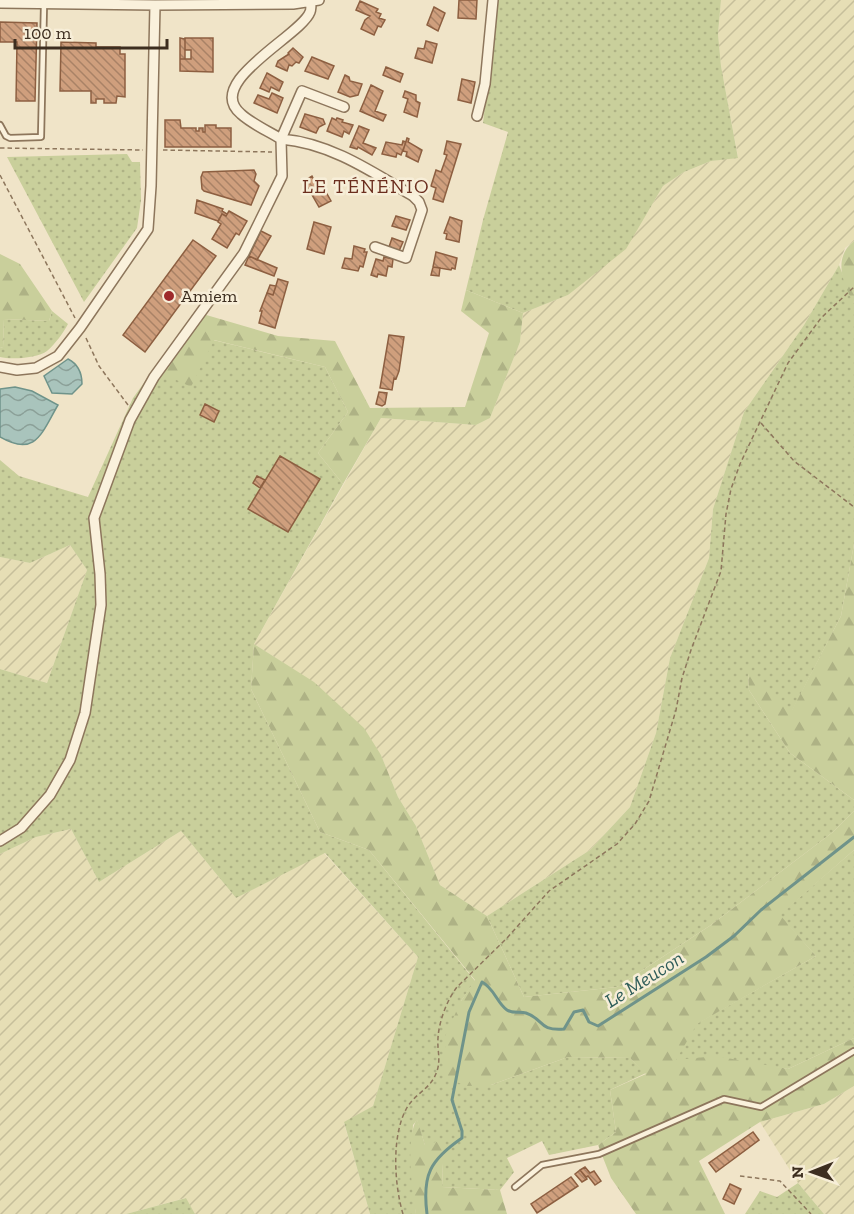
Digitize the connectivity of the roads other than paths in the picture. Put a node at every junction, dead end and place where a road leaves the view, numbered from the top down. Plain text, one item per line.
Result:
1 (493, 0) edge
2 (315, 1) edge
3 (59, 2) edge
4 (0, 3) edge
5 (44, 4) junction
6 (154, 5) junction
7 (344, 107) dead end
8 (477, 116) dead end
9 (0, 125) edge
10 (281, 139) junction
11 (375, 246) dead end
12 (0, 367) edge
13 (0, 840) edge
14 (854, 1051) edge
15 (515, 1187) dead end

1 - 8 street
2 - 6 street
2 - 10 street
3 - 5 street
3 - 6 street
4 - 5 street
5 - 9 lane
6 - 12 street
7 - 10 street
10 - 11 street
10 - 13 street
14 - 15 lane

